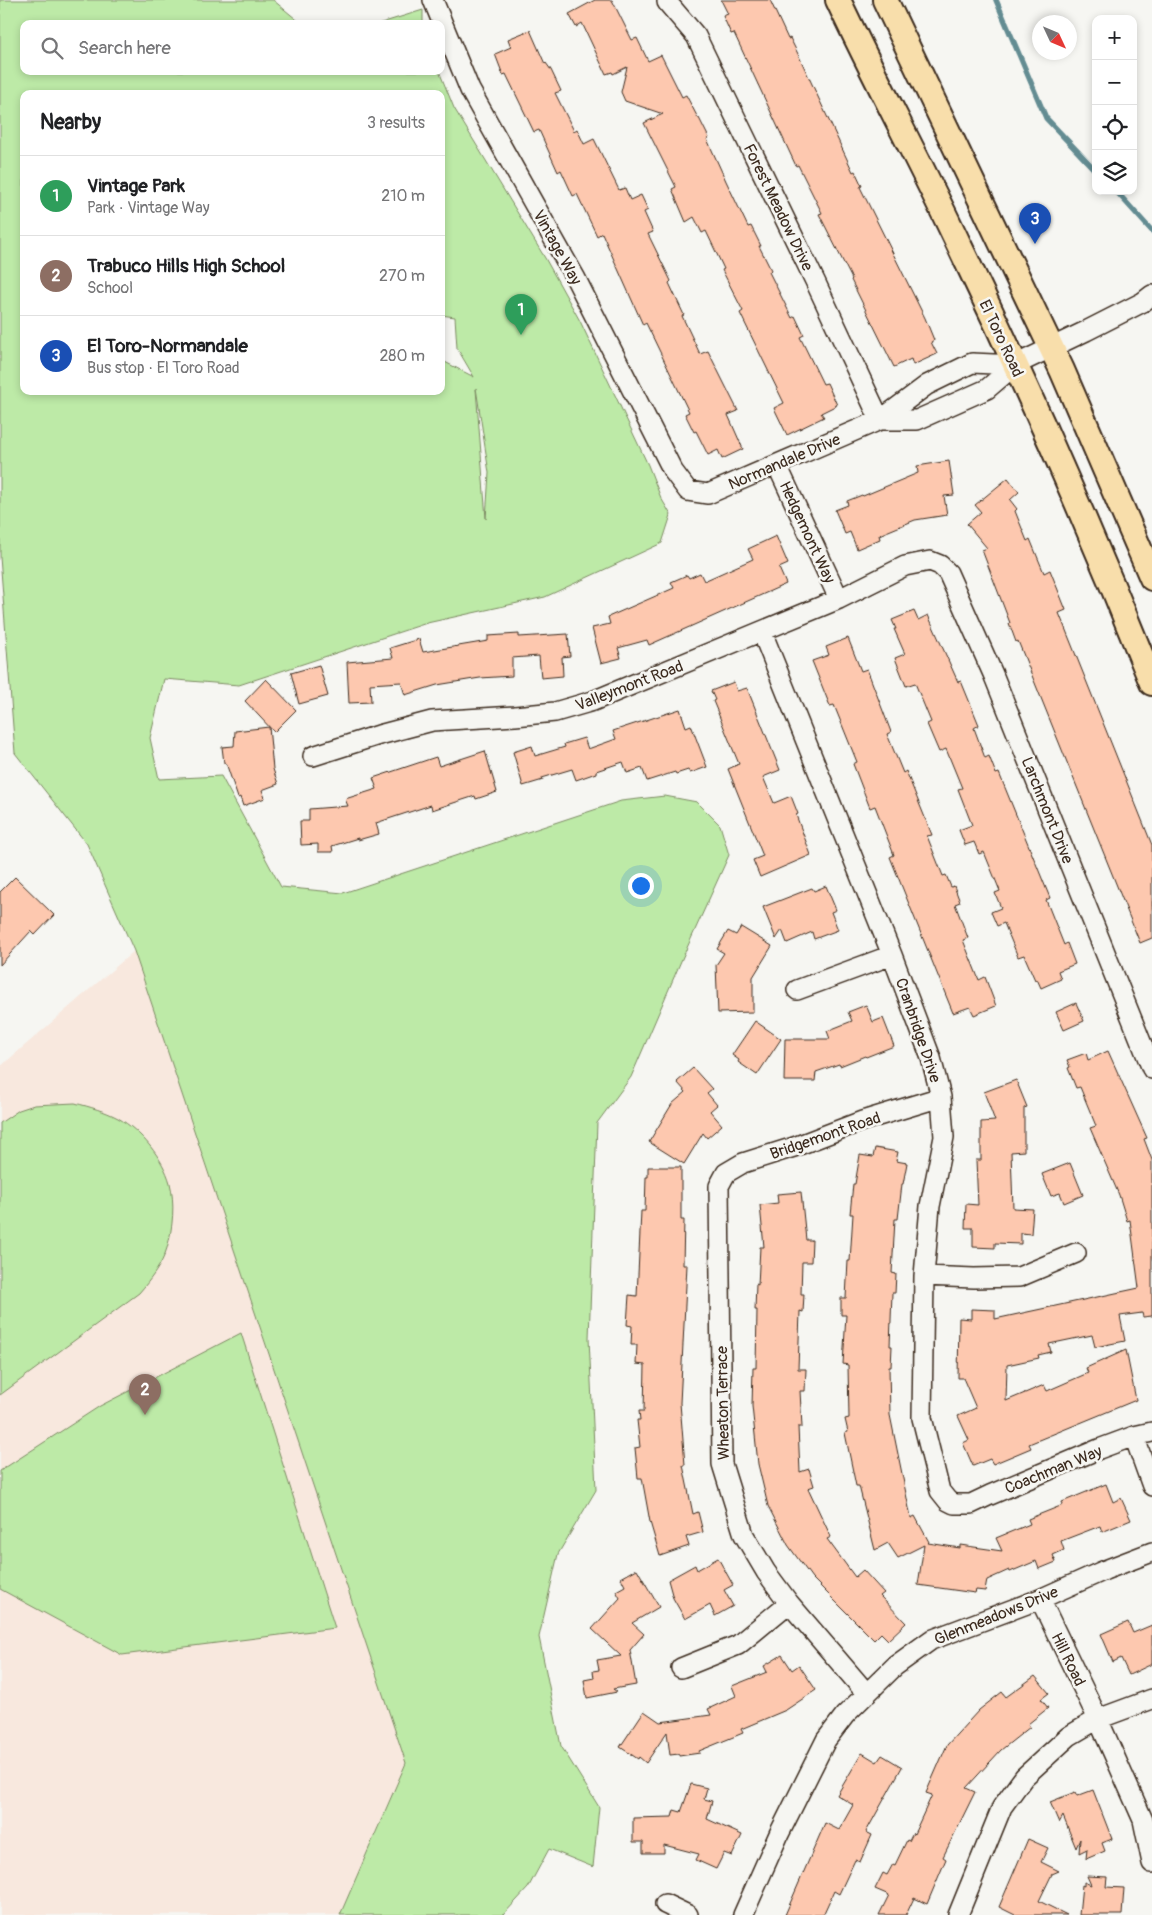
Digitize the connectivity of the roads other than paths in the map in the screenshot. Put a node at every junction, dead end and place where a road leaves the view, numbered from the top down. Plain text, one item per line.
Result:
1 (433, 0) edge
2 (838, 0) edge
3 (885, 0) edge
4 (667, 2) dead end
5 (441, 20) edge
6 (445, 29) edge
7 (1147, 298) edge
8 (1052, 348) junction
9 (1015, 365) junction
10 (880, 420) junction
11 (777, 465) junction
12 (688, 491) joint
13 (930, 561) joint
14 (1152, 578) edge
15 (840, 599) junction
16 (762, 632) junction
17 (1152, 683) edge
18 (313, 756) dead end
19 (892, 955) junction
20 (797, 990) dead end
21 (1152, 1069) edge
22 (940, 1096) junction
23 (719, 1186) joint
24 (1076, 1253) dead end
25 (924, 1276) junction
26 (1143, 1434) edge
27 (1152, 1486) edge
28 (954, 1504) joint
29 (1152, 1552) edge
30 (1040, 1598) junction
31 (789, 1603) junction
32 (680, 1668) dead end
33 (867, 1694) junction
34 (1152, 1699) edge
35 (1098, 1719) junction
36 (1152, 1863) edge
37 (665, 1904) dead end
38 (688, 1915) edge
39 (743, 1915) edge
40 (958, 1915) edge

1 - 5 street, Vintage Way
2 - 9 main road, El Toro Road
3 - 8 main road
4 - 10 street, Forest Meadow Drive
6 - 12 street, Vintage Way
7 - 8 street, Normandale Drive
8 - 9 street, Normandale Drive
8 - 14 main road
9 - 10 street, Normandale Drive
9 - 10 street, Normandale Drive
9 - 17 main road, El Toro Road
10 - 11 street, Normandale Drive
11 - 12 street, Normandale Drive
11 - 15 street, Hedgemont Way
13 - 15 street, Valleymont Road
13 - 21 street, Larchmont Drive
15 - 16 street, Valleymont Road
16 - 18 street, Valleymont Road
16 - 19 street, Cranbridge Drive
19 - 20 street
19 - 22 street, Cranbridge Drive
22 - 23 street, Bridgemont Road
22 - 25 street, Cranbridge Drive
23 - 31 street, Wheaton Terrace
24 - 25 street
25 - 28 street, Cranbridge Drive
26 - 27 street
26 - 28 street, Coachman Way
29 - 30 street, Glenmeadows Drive
30 - 33 street, Glenmeadows Drive
30 - 35 street, Hill Road
31 - 32 street
31 - 33 street, Wheaton Terrace
33 - 39 street, Glenmeadows Drive
34 - 35 street
35 - 36 street, Hill Road
35 - 40 street
37 - 38 street

